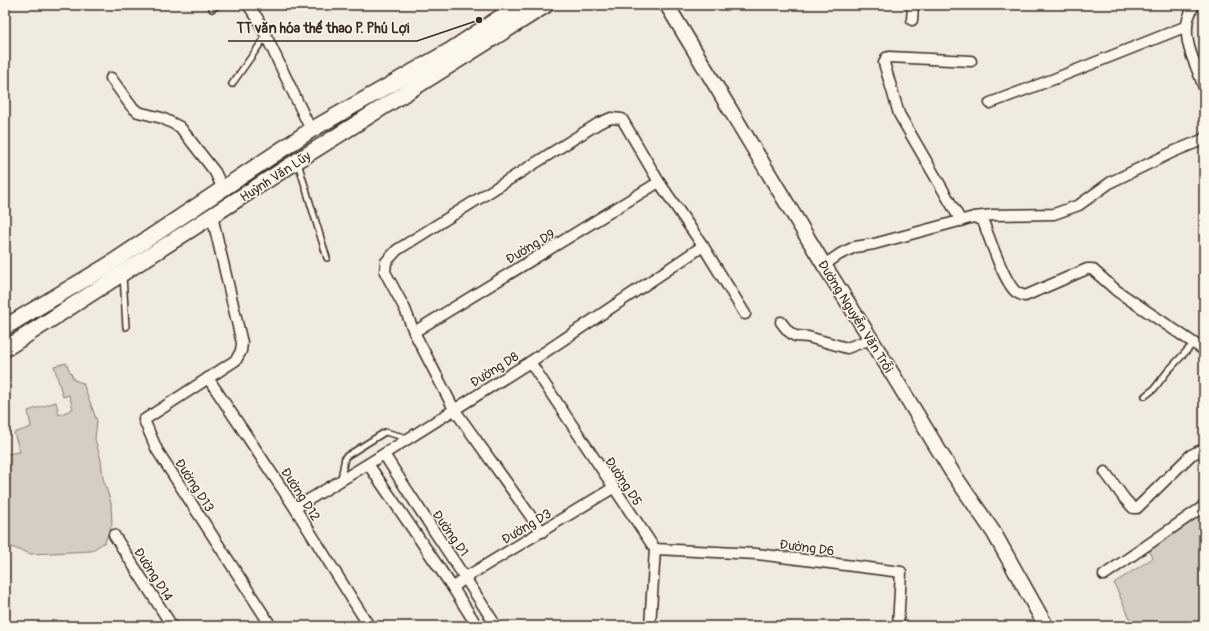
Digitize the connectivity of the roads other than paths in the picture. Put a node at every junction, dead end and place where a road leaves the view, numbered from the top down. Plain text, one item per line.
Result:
1 (218, 5) edge
2 (248, 5) edge
3 (519, 5) edge
4 (546, 5) edge
5 (667, 5) edge
6 (913, 5) edge
7 (1194, 5) edge
8 (212, 9) dead end
9 (912, 20) dead end
10 (1187, 26) junction
11 (266, 36) junction
12 (971, 61) dead end
13 (111, 78) dead end
14 (232, 84) dead end
15 (1204, 88) edge
16 (990, 103) dead end
17 (311, 130) junction
18 (1204, 138) edge
19 (298, 161) junction
20 (659, 182) junction
21 (222, 189) junction
22 (212, 216) junction
23 (974, 217) junction
24 (962, 221) junction
25 (703, 246) junction
26 (328, 258) dead end
27 (824, 265) junction
28 (123, 274) junction
29 (744, 314) dead end
30 (781, 322) dead end
31 (126, 327) dead end
32 (5, 328) edge
33 (414, 332) junction
34 (871, 339) junction
35 (1194, 344) junction
36 (5, 349) edge
37 (1204, 350) edge
38 (530, 362) junction
39 (208, 378) junction
40 (1146, 396) dead end
41 (454, 409) junction
42 (409, 438) junction
43 (1204, 453) edge
44 (384, 454) junction
45 (368, 464) junction
46 (1105, 472) dead end
47 (341, 479) junction
48 (613, 488) junction
49 (416, 506) junction
50 (1204, 506) edge
51 (295, 508) junction
52 (405, 515) junction
53 (542, 532) junction
54 (114, 535) dead end
55 (655, 549) junction
56 (1104, 575) dead end
57 (466, 577) junction
58 (453, 588) junction
59 (172, 626) edge
60 (271, 626) edge
61 (369, 626) edge
62 (477, 626) edge
63 (496, 626) edge
64 (650, 626) edge
65 (898, 626) edge
66 (1046, 626) edge

1 - 8 lane
2 - 11 street
3 - 17 main road, Huỳnh Văn Lũy
4 - 19 main road, Huỳnh Văn Lũy
5 - 27 street, Đường Nguyễn Văn Trỗi
6 - 9 street
7 - 10 street
10 - 15 street
10 - 16 street
11 - 14 lane
11 - 17 street
12 - 24 street
13 - 21 street
17 - 21 main road, Huỳnh Văn Lũy
18 - 23 street
19 - 22 main road, Huỳnh Văn Lũy
19 - 26 lane
20 - 25 street
20 - 33 street, Đường D9
20 - 33 street
21 - 32 main road, Huỳnh Văn Lũy
22 - 28 main road, Huỳnh Văn Lũy
22 - 39 street
23 - 24 street
23 - 35 street
24 - 27 street
25 - 29 street
25 - 38 street, Đường D8
27 - 34 street, Đường Nguyễn Văn Trỗi
28 - 31 lane
28 - 36 main road, Huỳnh Văn Lũy
30 - 34 street
33 - 41 street
34 - 66 street, Đường Nguyễn Văn Trỗi
35 - 37 street
35 - 40 lane
38 - 41 street, Đường D8
38 - 48 street, Đường D5
39 - 51 street, Đường D12
39 - 60 street, Đường D13
41 - 42 street, Đường D8
41 - 53 street
42 - 44 street, Đường D8
42 - 47 lane
43 - 46 street
44 - 45 street, Đường D8
44 - 49 street, Đường D1
45 - 47 street, Đường D8
45 - 52 street
47 - 51 street, Đường D8
48 - 53 street, Đường D3
48 - 55 street, Đường D5
49 - 52 street
49 - 57 street, Đường D1
50 - 56 street
51 - 61 street, Đường D12
52 - 58 street
53 - 57 street, Đường D3
54 - 59 street, Đường D14
55 - 64 street
55 - 65 street, Đường D6
57 - 58 street, Đường D3
57 - 63 street, Đường D1
58 - 62 street

